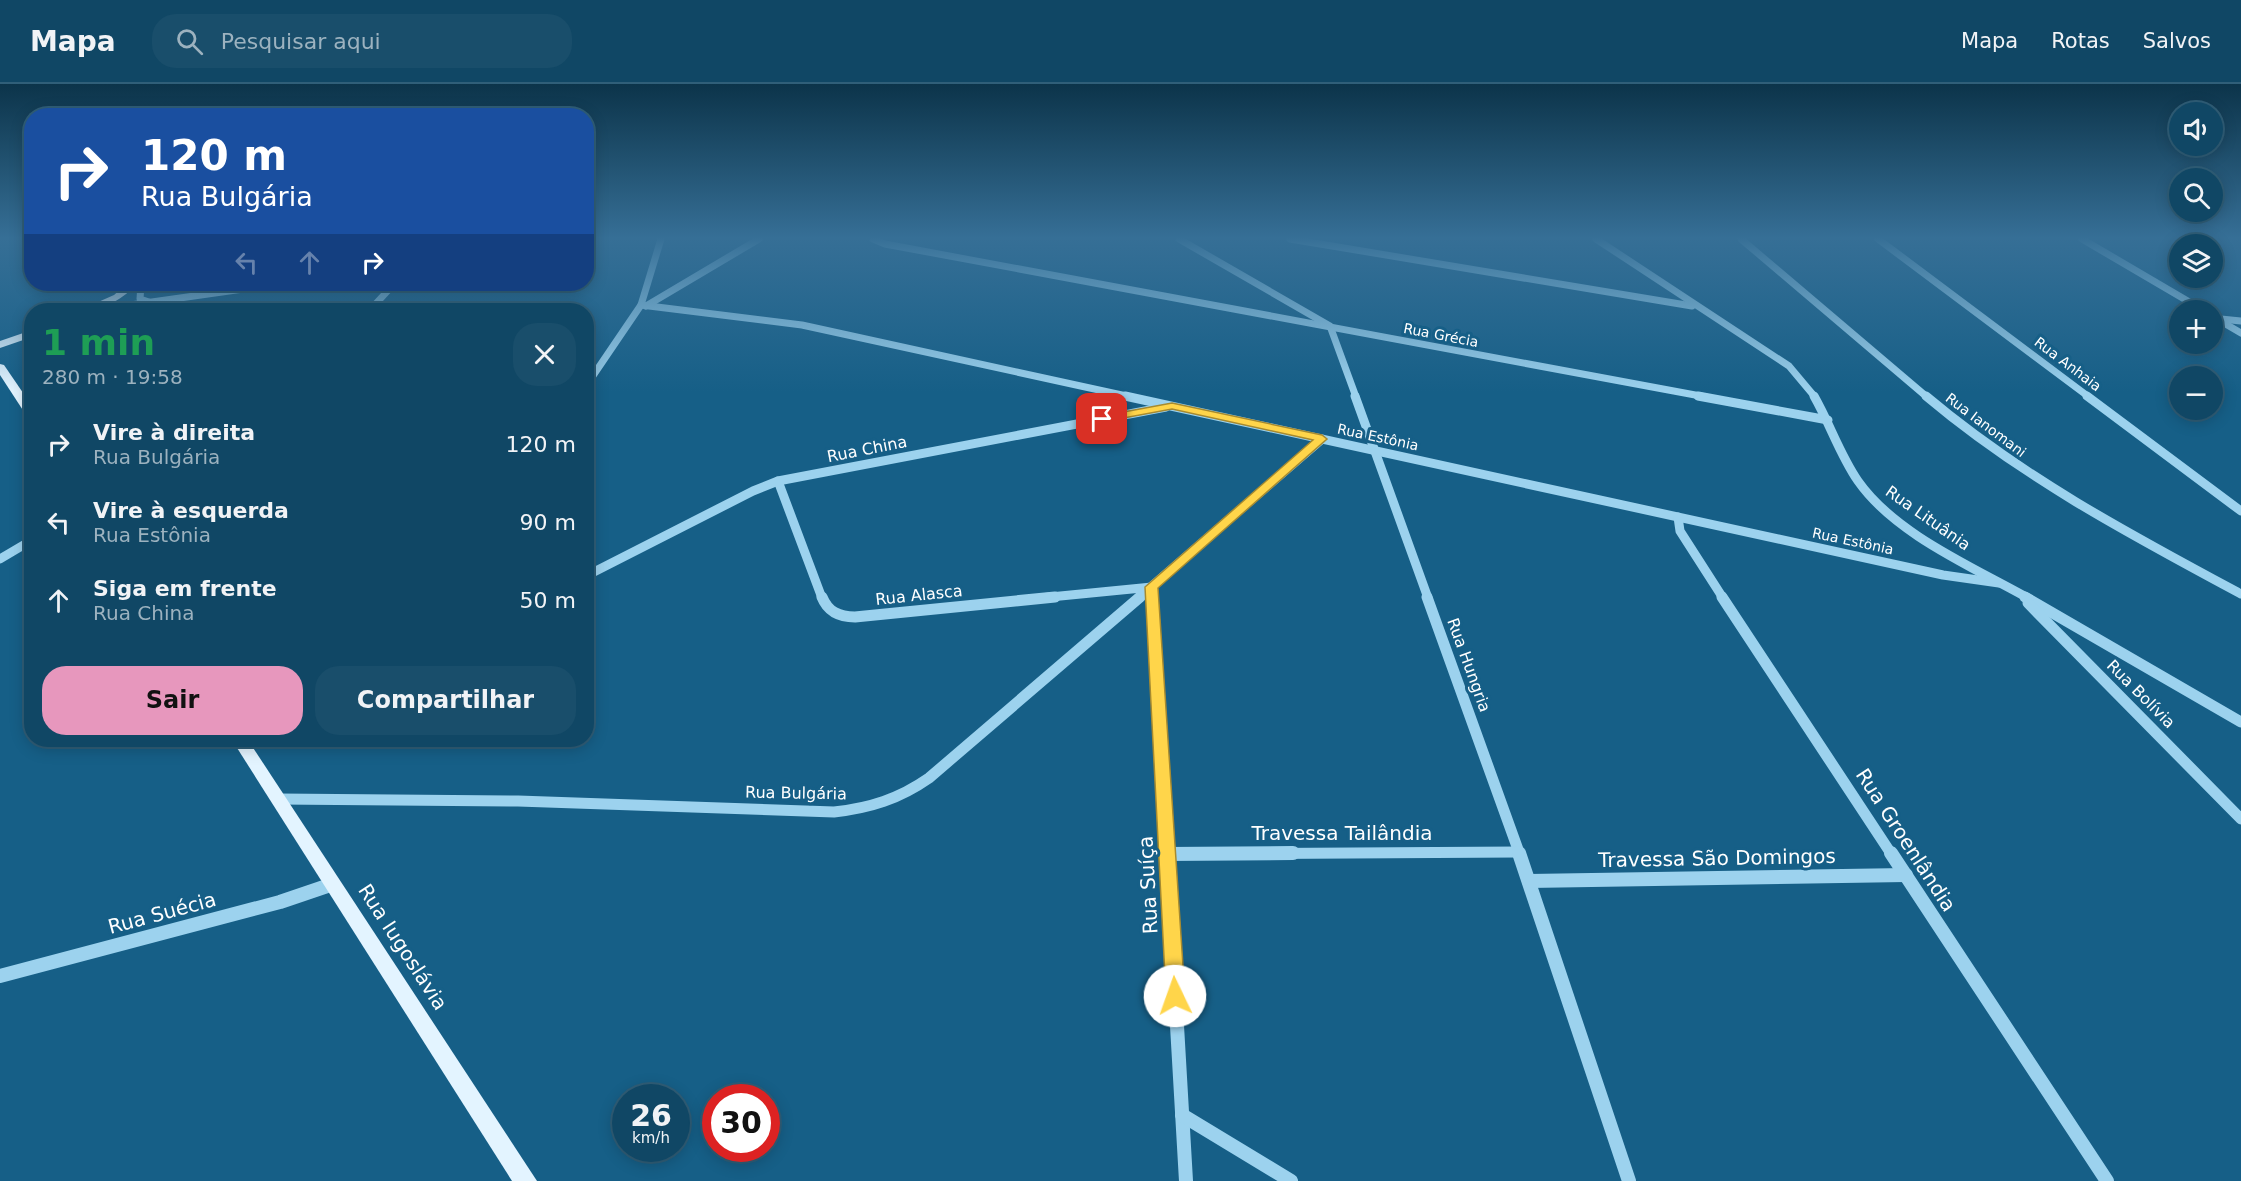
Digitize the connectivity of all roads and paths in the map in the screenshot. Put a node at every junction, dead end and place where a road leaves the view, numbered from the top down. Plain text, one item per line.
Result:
1 (648, 290) edge
2 (670, 290) edge
3 (1136, 290) edge
4 (1268, 290) edge
5 (1603, 290) edge
6 (1673, 290) edge
7 (1801, 290) edge
8 (1946, 290) edge
9 (2169, 290) edge
10 (124, 291) edge
11 (141, 291) edge
12 (230, 291) edge
13 (388, 291) edge
14 (2186, 300) edge
15 (152, 302) junction
16 (102, 303) edge
17 (145, 303) edge
18 (376, 303) edge
19 (644, 305) junction
20 (1700, 308) junction
21 (2223, 318) edge
22 (2241, 321) edge
23 (2223, 322) edge
24 (1330, 326) junction
25 (2241, 333) edge
26 (24, 336) edge
27 (0, 345) edge
28 (0, 367) edge
29 (594, 375) edge
30 (24, 404) edge
31 (1172, 406) junction
32 (1828, 420) junction
33 (1322, 439) junction
34 (1376, 451) junction
35 (778, 481) junction
36 (2241, 511) edge
37 (1678, 518) junction
38 (24, 545) edge
39 (0, 559) edge
40 (594, 572) edge
41 (1999, 583) junction
42 (1152, 587) junction
43 (2018, 592) junction
44 (2241, 594) edge
45 (2241, 722) edge
46 (245, 747) edge
47 (279, 799) junction
48 (2241, 819) edge
49 (1518, 852) junction
50 (1167, 854) junction
51 (1906, 875) junction
52 (1528, 880) junction
53 (333, 884) junction
54 (0, 976) edge
55 (1182, 1115) junction
56 (525, 1181) edge
57 (1186, 1181) edge
58 (1291, 1181) edge
59 (1629, 1181) edge
60 (2107, 1181) edge

1 - 19 street
2 - 19 street
3 - 24 street, Rua Grécia
4 - 24 street
5 - 20 street
6 - 20 street, Rua Lituânia
7 - 44 street, Rua Ianomani
8 - 36 street, Rua Anhaia
9 - 14 street
10 - 16 main road
11 - 15 street
12 - 15 street
13 - 18 street
15 - 17 street
19 - 29 street
19 - 31 street, Rua Estônia
20 - 32 street, Rua Lituânia
21 - 22 street
23 - 25 street
24 - 32 street, Rua Grécia
24 - 34 street, Rua Hungria
26 - 27 main road
28 - 30 main road
31 - 33 street, Rua Estônia
31 - 35 street, Rua China
32 - 41 street, Rua Lituânia
33 - 34 street, Rua Estônia
33 - 42 street, Rua Bulgária
34 - 37 street, Rua Estônia
34 - 49 street, Rua Hungria
35 - 40 street, Rua China
35 - 42 street, Rua Alasca
37 - 41 street, Rua Estônia
37 - 51 street, Rua Groenlândia
38 - 39 street
41 - 43 street, Rua Lituânia
42 - 47 street, Rua Bulgária
42 - 50 street, Rua Suíça
43 - 45 street, Rua Lituânia
43 - 48 street, Rua Bolívia
46 - 47 main road, Rua Iugoslávia
47 - 53 main road, Rua Iugoslávia
49 - 50 street, Travessa Tailândia
49 - 52 street, Rua Hungria
50 - 55 street, Rua Suíça
51 - 52 street, Travessa São Domingos
51 - 60 street, Rua Groenlândia
52 - 59 street, Rua Hungria
53 - 54 street, Rua Suécia
53 - 56 main road, Rua Iugoslávia
55 - 57 street, Rua Suíça
55 - 58 street

